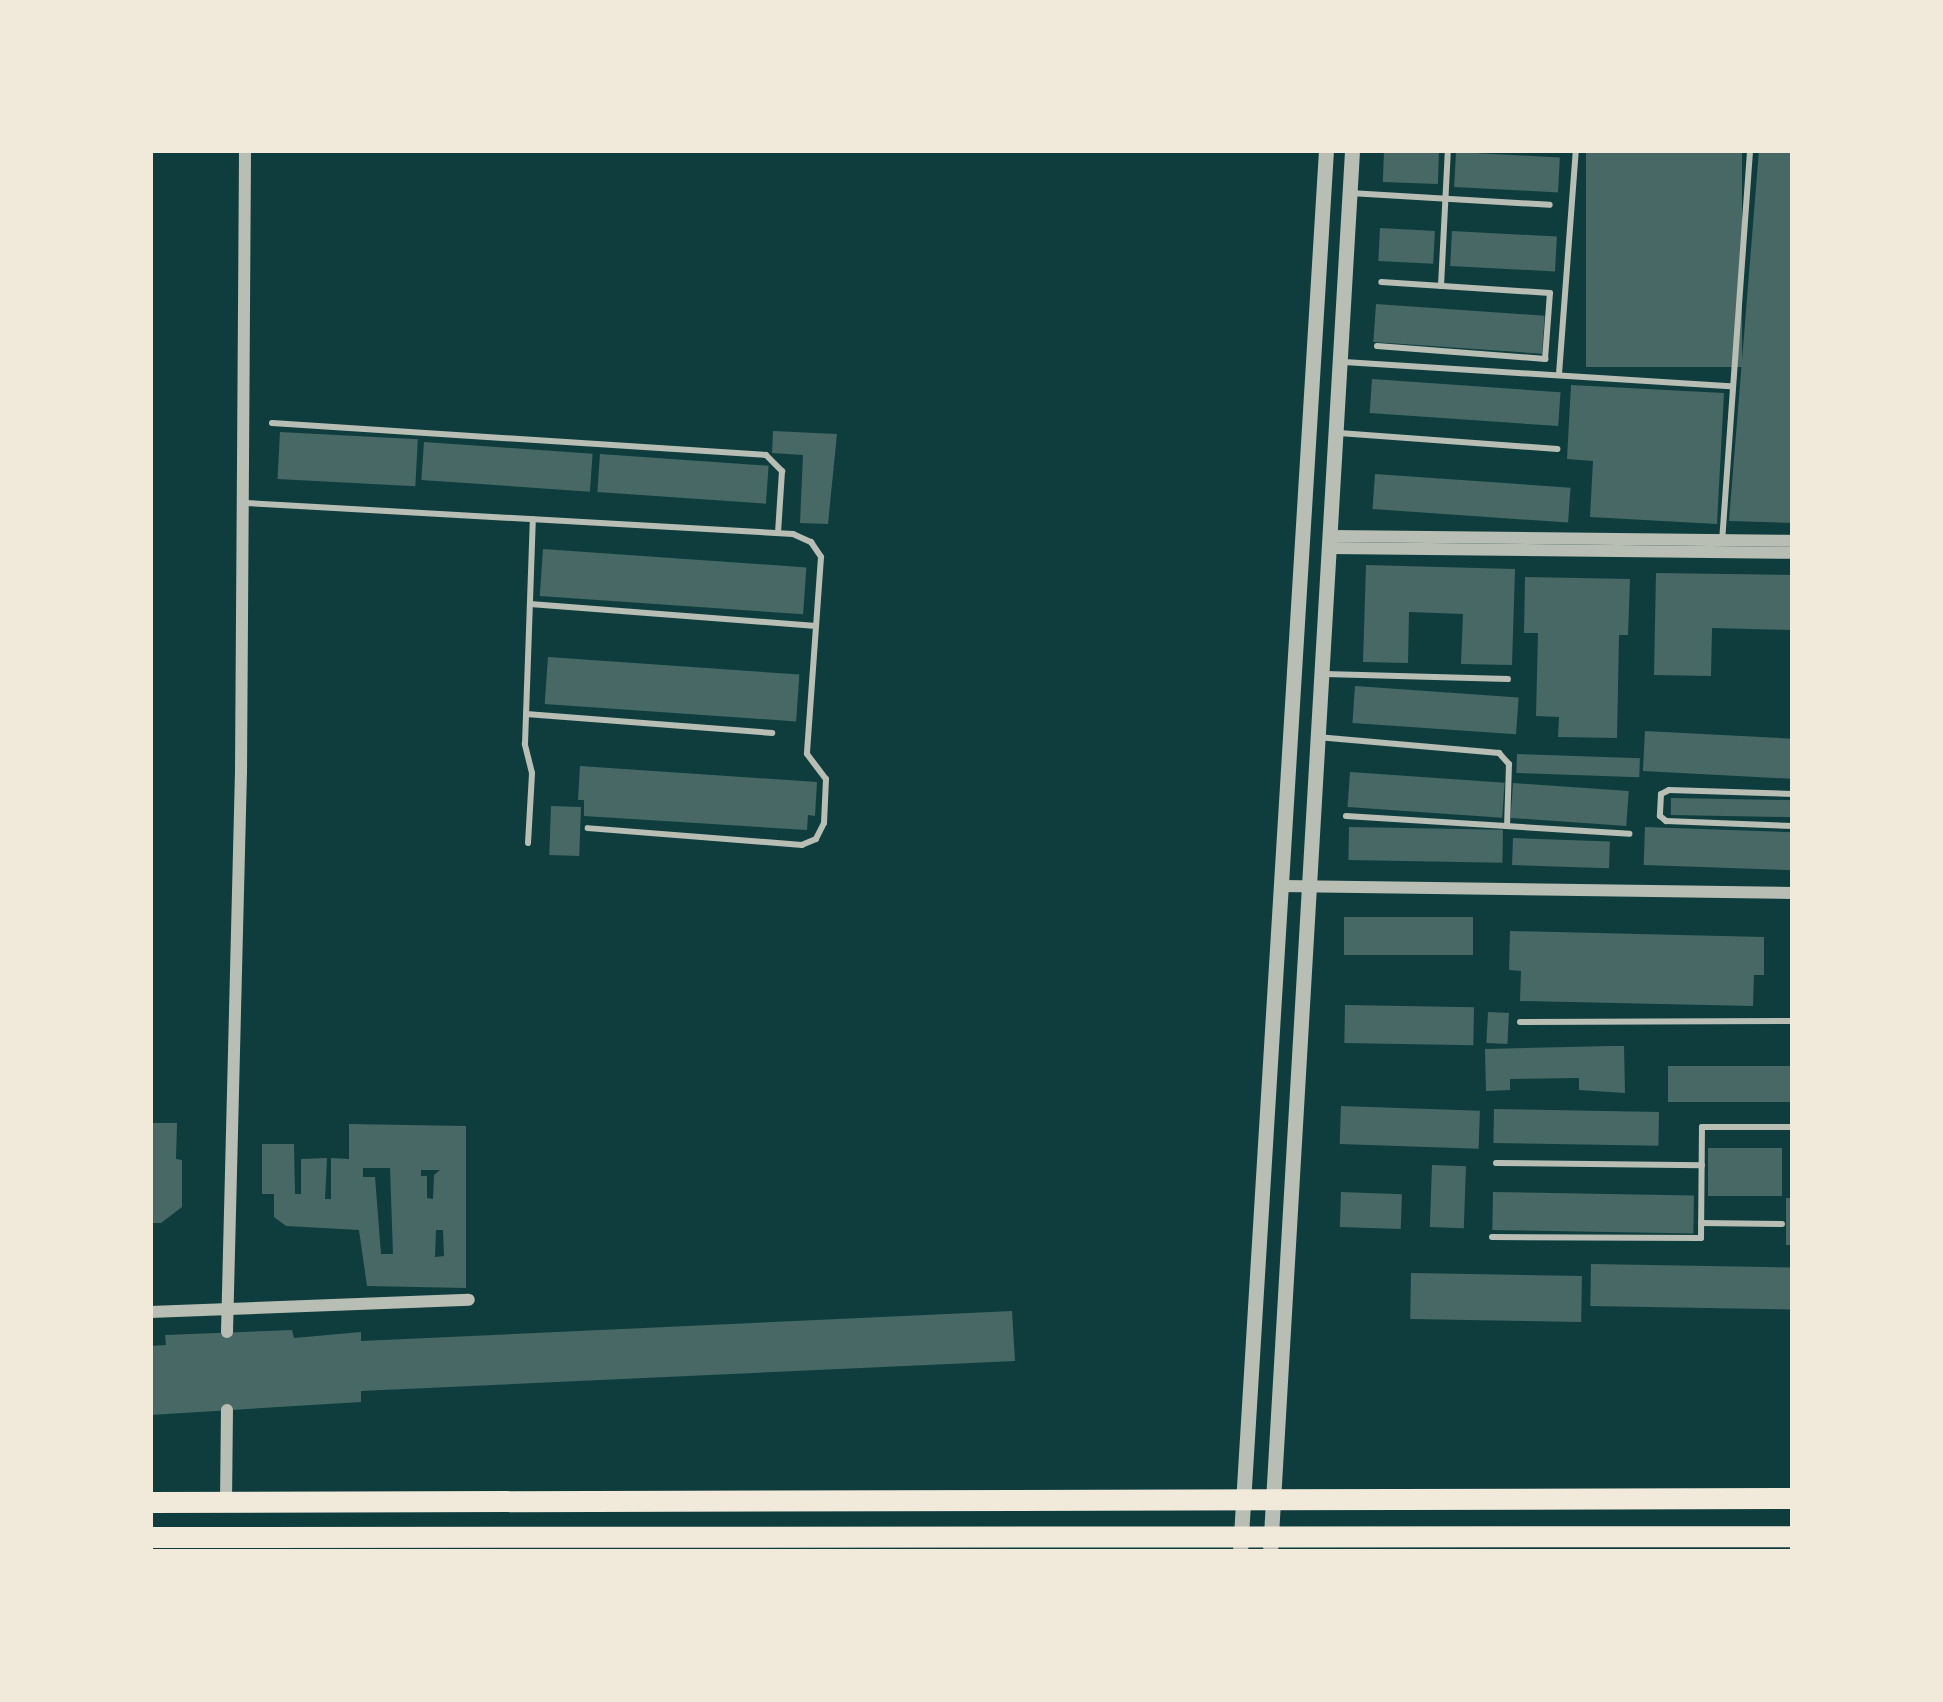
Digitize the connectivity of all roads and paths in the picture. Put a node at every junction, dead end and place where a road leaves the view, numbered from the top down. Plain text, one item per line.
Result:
1 (244, 150) edge
2 (1326, 150) edge
3 (1352, 150) edge
4 (1448, 150) edge
5 (1576, 150) edge
6 (1750, 150) edge
7 (1349, 193) junction
8 (1446, 199) junction
9 (1550, 205) dead end
10 (1381, 282) dead end
11 (1441, 286) junction
12 (1377, 346) dead end
13 (1340, 362) junction
14 (1559, 374) junction
15 (1730, 386) junction
16 (272, 423) dead end
17 (1336, 433) junction
18 (1557, 449) dead end
19 (240, 502) junction
20 (533, 519) junction
21 (778, 533) junction
22 (1793, 541) edge
23 (1330, 542) junction
24 (1722, 546) junction
25 (1793, 553) edge
26 (530, 604) junction
27 (817, 626) junction
28 (1321, 674) junction
29 (1508, 679) dead end
30 (526, 714) junction
31 (772, 733) dead end
32 (1316, 736) junction
33 (1793, 794) edge
34 (1346, 816) dead end
35 (1507, 826) junction
36 (1793, 826) edge
37 (588, 829) dead end
38 (1629, 835) dead end
39 (528, 843) dead end
40 (1282, 886) junction
41 (1306, 886) junction
42 (1793, 893) edge
43 (1793, 1021) edge
44 (1520, 1022) dead end
45 (1793, 1127) edge
46 (1496, 1163) dead end
47 (1702, 1166) junction
48 (1701, 1222) junction
49 (1782, 1224) dead end
50 (1492, 1238) dead end
51 (469, 1300) dead end
52 (226, 1308) junction
53 (150, 1312) edge
54 (227, 1332) dead end
55 (227, 1410) dead end
56 (1242, 1496) junction
57 (1272, 1498) junction
58 (1793, 1498) edge
59 (150, 1502) edge
60 (226, 1503) junction
61 (1793, 1536) edge
62 (150, 1538) edge
63 (1240, 1545) edge
64 (1270, 1545) edge

1 - 19 street
2 - 40 street
3 - 7 street
4 - 8 lane
5 - 14 lane
6 - 15 lane
7 - 8 lane
7 - 13 street
8 - 9 lane
8 - 11 lane
10 - 11 lane
11 - 12 lane
13 - 14 lane
13 - 17 street
14 - 15 lane
15 - 24 lane
16 - 21 lane
17 - 18 lane
17 - 23 street
19 - 20 lane
19 - 52 street
20 - 21 lane
20 - 26 lane
21 - 27 lane
22 - 24 street
23 - 24 street
23 - 28 street
24 - 25 street
26 - 27 lane
26 - 30 lane
27 - 37 lane
28 - 29 lane
28 - 32 street
30 - 31 lane
30 - 39 lane
32 - 35 lane
32 - 41 street
33 - 36 lane
34 - 35 lane
35 - 38 lane
40 - 41 street
40 - 56 street
41 - 42 street
41 - 57 street
43 - 44 lane
45 - 47 lane
46 - 47 lane
47 - 48 lane
48 - 49 lane
48 - 50 lane
51 - 52 street
52 - 53 street
52 - 54 street
55 - 60 street
56 - 57 main road
56 - 60 main road
56 - 63 street
57 - 58 main road
57 - 64 street
59 - 60 main road
61 - 64 main road
62 - 63 main road
63 - 64 main road

